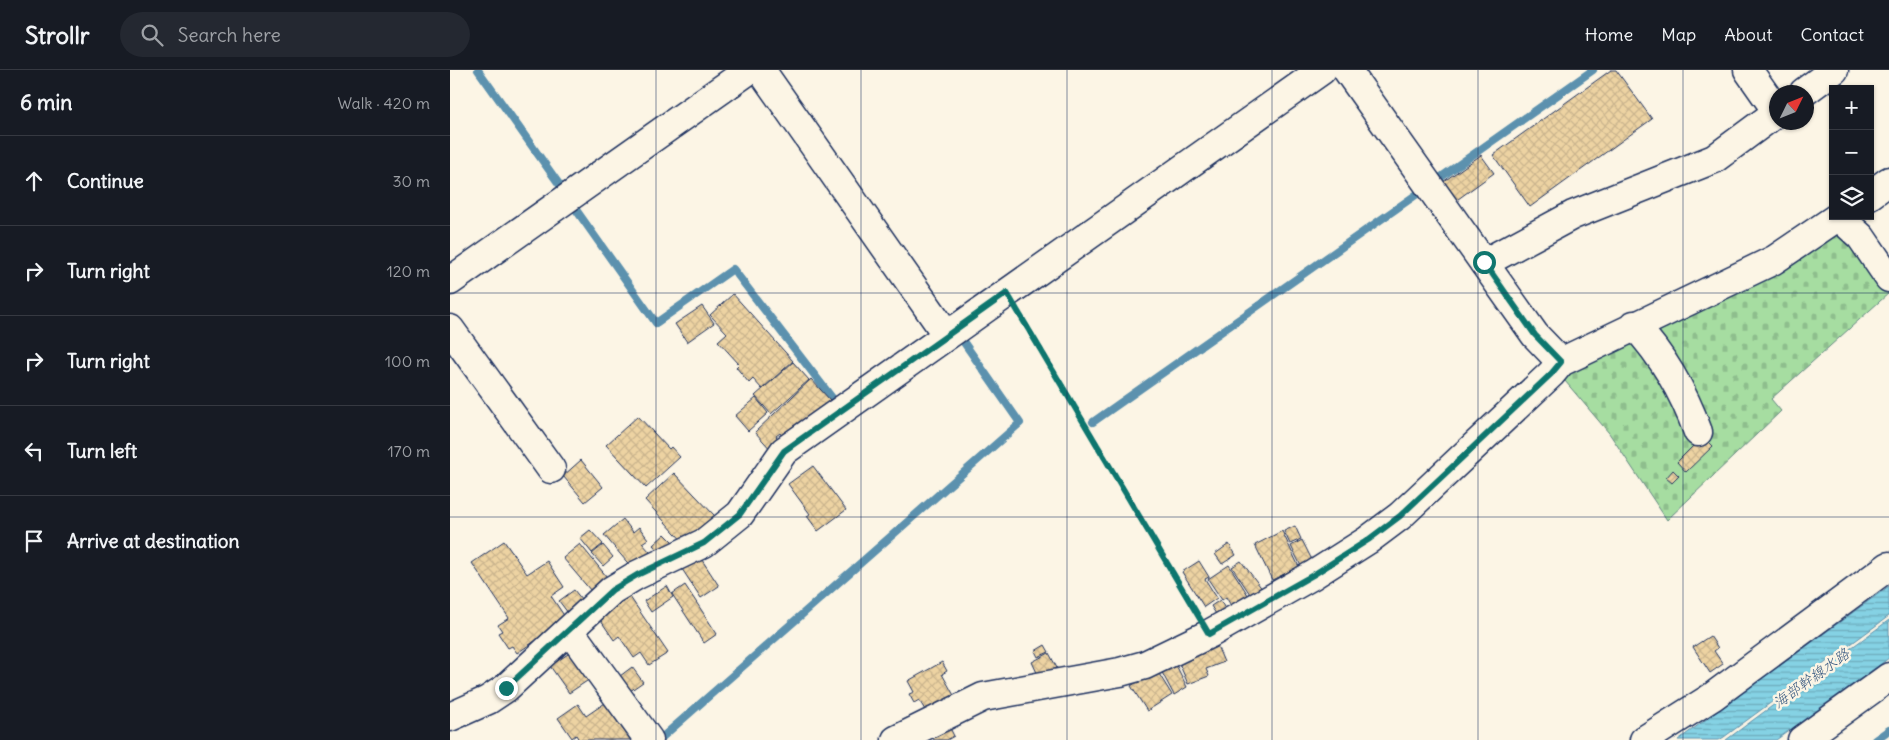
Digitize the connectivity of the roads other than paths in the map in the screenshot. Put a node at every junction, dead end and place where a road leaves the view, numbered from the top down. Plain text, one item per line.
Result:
1 (749, 70) edge
2 (761, 70) edge
3 (1322, 70) edge
4 (1347, 70) edge
5 (1748, 70) edge
6 (1834, 70) edge
7 (1814, 85) edge
8 (1769, 101) edge
9 (1769, 116) edge
10 (1889, 181) edge
11 (1874, 192) edge
12 (1833, 220) edge
13 (1843, 220) edge
14 (1484, 262) junction
15 (1889, 278) edge
16 (450, 281) edge
17 (1634, 325) junction
18 (450, 329) edge
19 (948, 335) junction
20 (1561, 362) junction
21 (1698, 432) dead end
22 (551, 469) dead end
23 (1889, 566) edge
24 (570, 631) junction
25 (1889, 677) edge
26 (450, 717) edge
27 (649, 740) edge
28 (896, 740) edge
29 (1644, 740) edge
30 (1802, 740) edge

1 - 16 street
2 - 19 street
3 - 19 street
4 - 14 street
5 - 8 street
6 - 7 street
9 - 14 street
10 - 11 street
12 - 17 street
13 - 15 street
14 - 20 street
17 - 20 street
17 - 21 street
18 - 22 street
19 - 24 street
20 - 28 street
23 - 29 street
24 - 26 street
24 - 27 street
25 - 30 street

